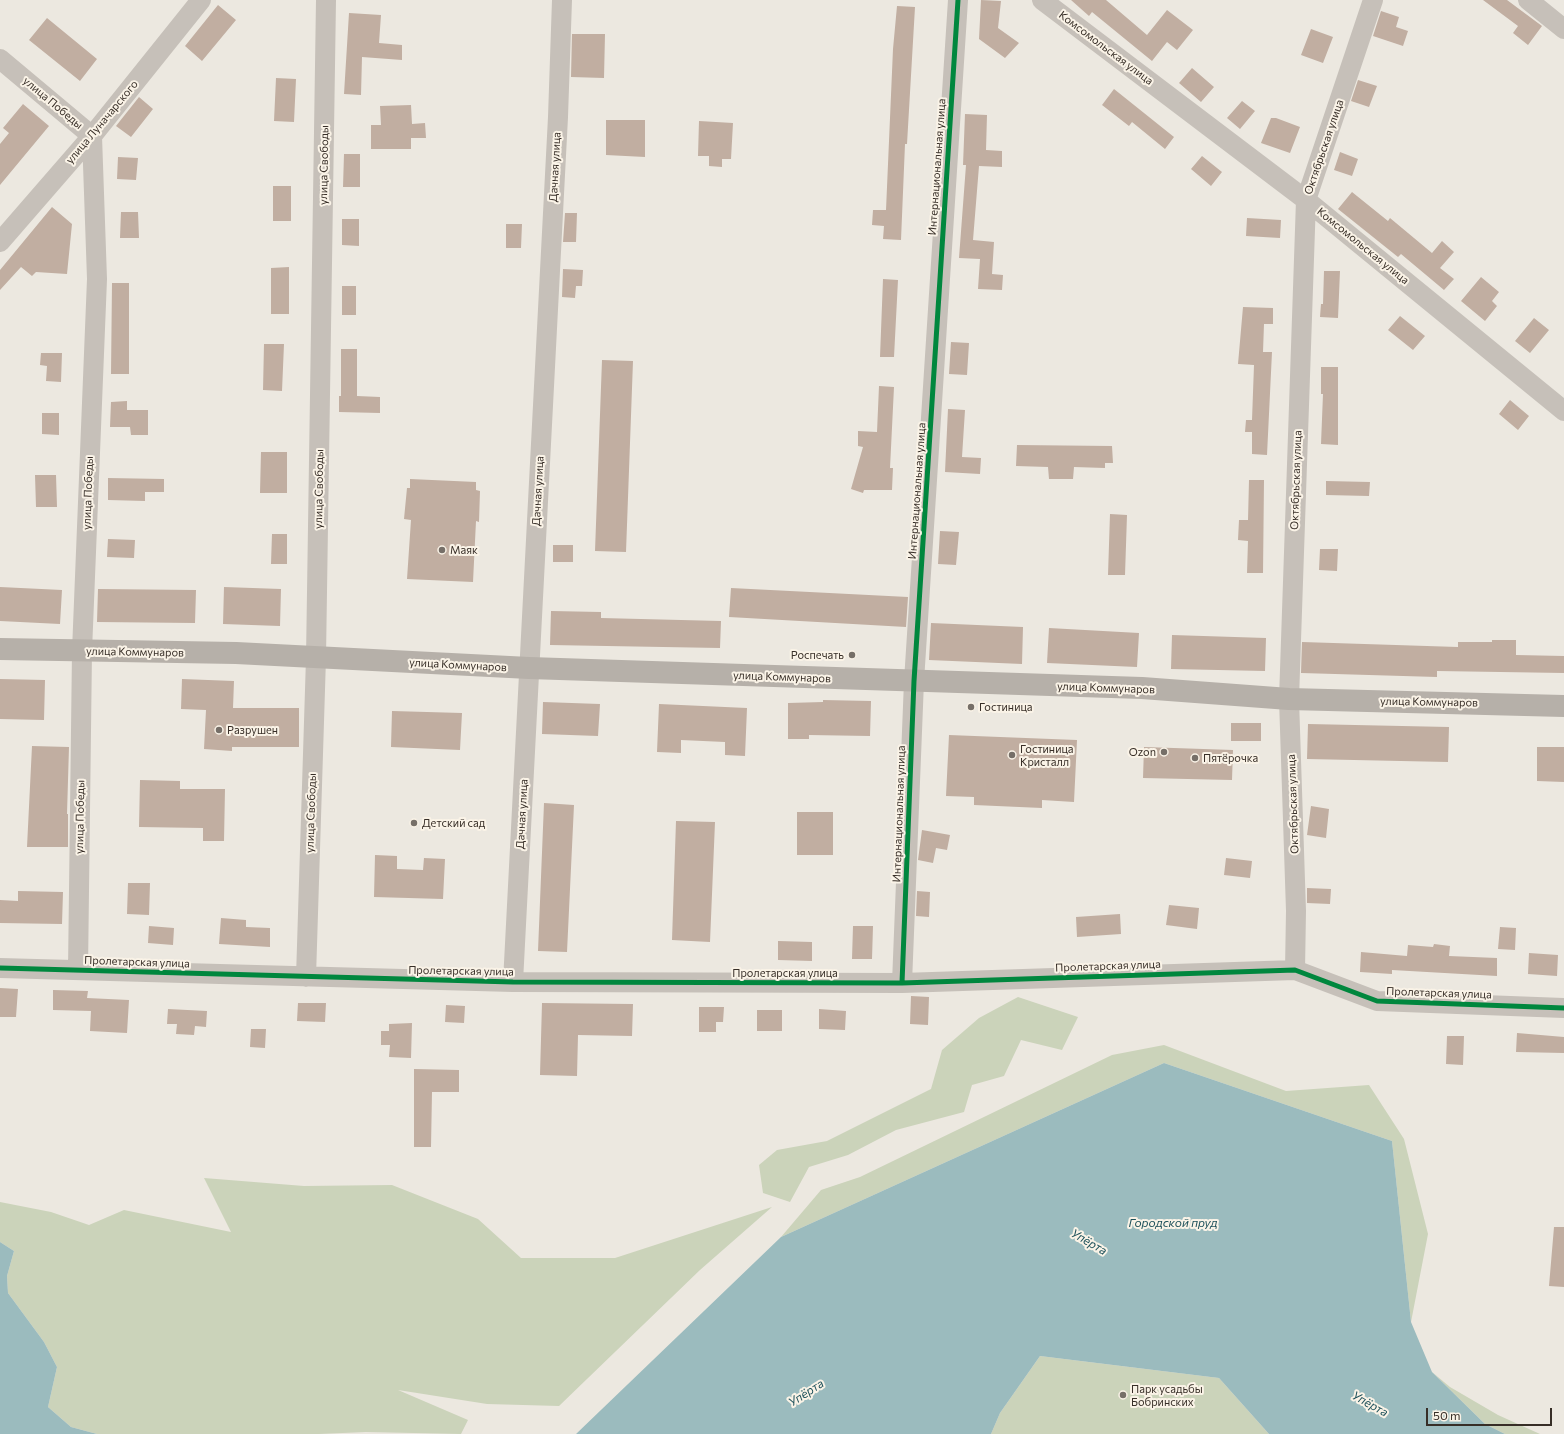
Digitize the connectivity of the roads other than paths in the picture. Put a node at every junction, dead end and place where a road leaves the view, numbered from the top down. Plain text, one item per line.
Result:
1 (201, 0) edge
2 (326, 0) edge
3 (562, 0) edge
4 (958, 0) edge
5 (1042, 0) edge
6 (1373, 0) edge
7 (1528, 0) edge
8 (1564, 29) edge
9 (0, 59) edge
10 (92, 136) junction
11 (1306, 200) junction
12 (0, 242) edge
13 (1564, 411) edge
14 (0, 649) edge
15 (82, 651) junction
16 (316, 658) junction
17 (529, 668) junction
18 (914, 681) junction
19 (1289, 699) junction
20 (1564, 706) edge
21 (0, 968) edge
22 (78, 970) junction
23 (1295, 970) junction
24 (306, 977) junction
25 (513, 982) junction
26 (902, 983) junction
27 (1564, 1008) edge

1 - 10 street, улица Луначарского
2 - 16 street, улица Свободы
3 - 17 street, Дачная улица
4 - 18 street, Интернациональная улица
5 - 11 street, Комсомольская улица
6 - 11 street, Октябрьская улица
7 - 8 street
9 - 10 street, улица Победы
10 - 12 street, улица Луначарского
10 - 15 street, улица Победы
11 - 13 street, Комсомольская улица
11 - 19 street, Октябрьская улица
14 - 15 main road, улица Коммунаров
15 - 16 main road, улица Коммунаров
15 - 22 street, улица Победы
16 - 17 main road, улица Коммунаров
16 - 24 street, улица Свободы
17 - 18 main road, улица Коммунаров
17 - 25 street, Дачная улица
18 - 19 main road, улица Коммунаров
18 - 26 street, Интернациональная улица
19 - 20 main road, улица Коммунаров
19 - 23 street, Октябрьская улица
21 - 22 street, Пролетарская улица
22 - 24 street, Пролетарская улица
23 - 26 street, Пролетарская улица
23 - 27 street, Пролетарская улица
24 - 25 street, Пролетарская улица
25 - 26 street, Пролетарская улица

